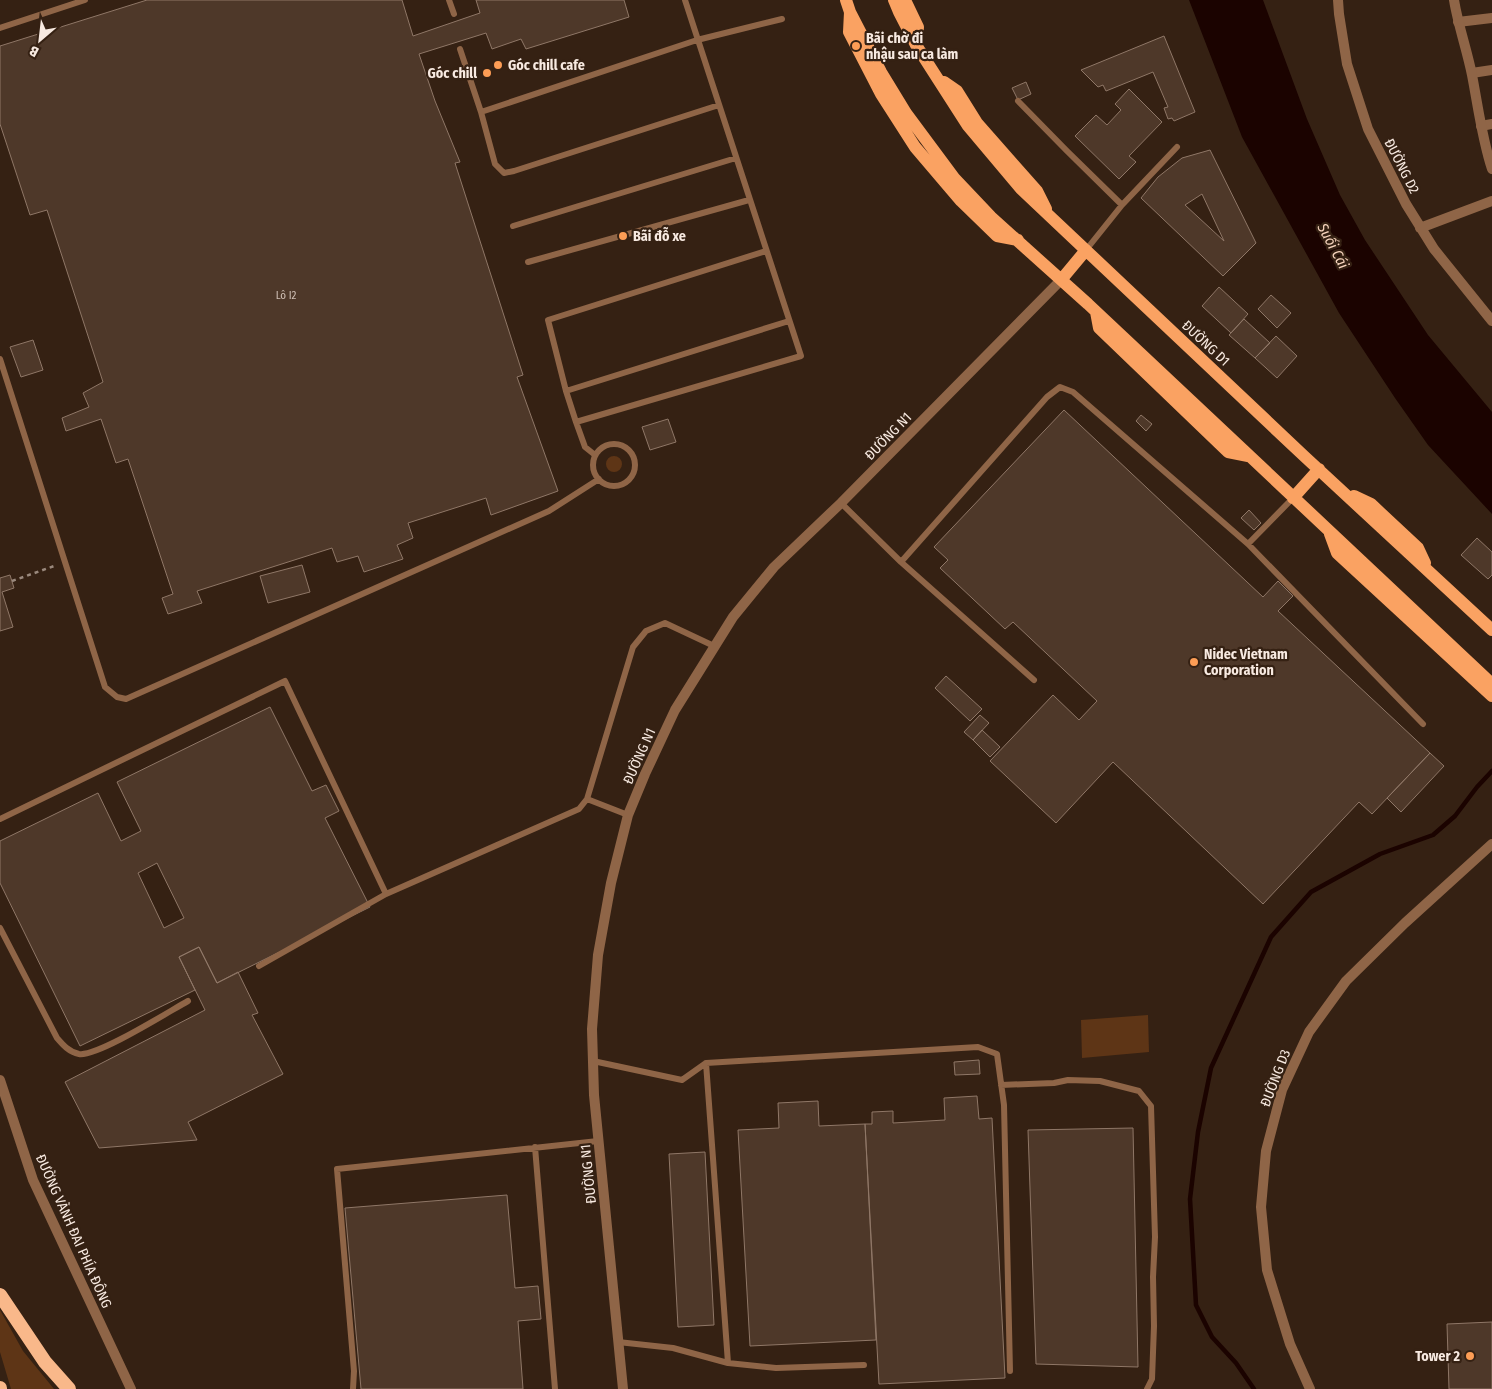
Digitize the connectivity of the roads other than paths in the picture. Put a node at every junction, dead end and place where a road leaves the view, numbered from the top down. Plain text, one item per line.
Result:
1 (85, 0) edge
2 (449, 0) edge
3 (684, 0) edge
4 (894, 0) edge
5 (905, 0) edge
6 (1338, 0) edge
7 (1454, 0) edge
8 (848, 6) edge
9 (454, 14) dead end
10 (1492, 18) edge
11 (782, 19) dead end
12 (1458, 22) junction
13 (0, 28) edge
14 (697, 40) junction
15 (916, 45) junction
16 (460, 48) dead end
17 (1492, 70) edge
18 (1472, 72) junction
19 (1018, 101) dead end
20 (719, 105) junction
21 (481, 112) junction
22 (1487, 125) edge
23 (1177, 147) dead end
24 (736, 158) junction
25 (1491, 163) edge
26 (750, 200) junction
27 (1492, 201) edge
28 (1122, 205) junction
29 (513, 226) dead end
30 (1420, 228) junction
31 (1086, 250) junction
32 (766, 251) junction
33 (528, 262) dead end
34 (1061, 280) junction
35 (1492, 320) edge
36 (789, 321) junction
37 (0, 359) edge
38 (566, 391) junction
39 (576, 422) junction
40 (595, 455) junction
41 (1319, 469) junction
42 (599, 479) junction
43 (1293, 498) junction
44 (841, 503) junction
45 (1329, 531) junction
46 (1248, 544) junction
47 (901, 562) junction
48 (1492, 630) edge
49 (714, 646) junction
50 (1034, 680) dead end
51 (1492, 684) edge
52 (1492, 696) edge
53 (1423, 724) dead end
54 (587, 799) junction
55 (628, 815) junction
56 (0, 819) edge
57 (1492, 844) edge
58 (386, 894) junction
59 (0, 928) edge
60 (259, 966) dead end
61 (188, 1001) dead end
62 (593, 1061) junction
63 (706, 1063) junction
64 (0, 1080) edge
65 (1001, 1085) junction
66 (598, 1141) junction
67 (535, 1147) junction
68 (0, 1295) edge
69 (618, 1342) junction
70 (728, 1363) junction
71 (864, 1365) dead end
72 (1010, 1371) dead end
73 (69, 1389) edge
74 (131, 1389) edge
75 (353, 1389) edge
76 (554, 1389) edge
77 (623, 1389) edge
78 (1147, 1389) edge
79 (1310, 1389) edge

1 - 13 lane
2 - 9 lane
3 - 14 lane
4 - 15 main road, ĐƯỜNG D1
5 - 15 main road
6 - 30 street, ĐƯỜNG D2
7 - 12 street
8 - 34 main road
10 - 12 street
11 - 14 lane
12 - 18 street
14 - 20 lane
14 - 21 lane
15 - 31 main road, ĐƯỜNG D1
16 - 21 lane
17 - 18 street
18 - 22 street
19 - 28 lane
20 - 21 lane
20 - 24 lane
22 - 25 street
23 - 28 lane
24 - 26 lane
24 - 29 lane
26 - 32 lane
26 - 33 lane
27 - 30 street
28 - 31 lane
30 - 35 street, ĐƯỜNG D2
31 - 34 main road
31 - 41 main road, ĐƯỜNG D1
32 - 36 lane
32 - 38 lane
34 - 43 main road
34 - 44 street, ĐƯỜNG N1
36 - 38 lane
36 - 39 lane
37 - 42 lane
38 - 39 lane
39 - 40 lane
40 - 42 lane
40 - 42 lane
41 - 43 main road
41 - 48 main road, ĐƯỜNG D1
43 - 45 main road
43 - 46 lane
44 - 47 lane
44 - 49 street, ĐƯỜNG N1
45 - 51 main road
45 - 52 main road
46 - 47 lane
46 - 53 lane
47 - 50 lane
49 - 54 lane
49 - 55 street, ĐƯỜNG N1
54 - 55 lane
54 - 58 lane
55 - 62 street, ĐƯỜNG N1
56 - 58 lane
57 - 79 street, ĐƯỜNG D3
58 - 60 lane
59 - 61 lane
62 - 63 lane
62 - 66 street, ĐƯỜNG N1
63 - 65 lane
63 - 70 lane
64 - 74 street, ĐƯỜNG VÀNH ĐAI PHÍA ĐÔNG
65 - 72 lane
65 - 78 lane
66 - 67 lane
66 - 69 street, ĐƯỜNG N1
67 - 75 lane
67 - 76 lane
68 - 73 highway
69 - 70 lane
69 - 77 street, ĐƯỜNG N1
70 - 71 lane

